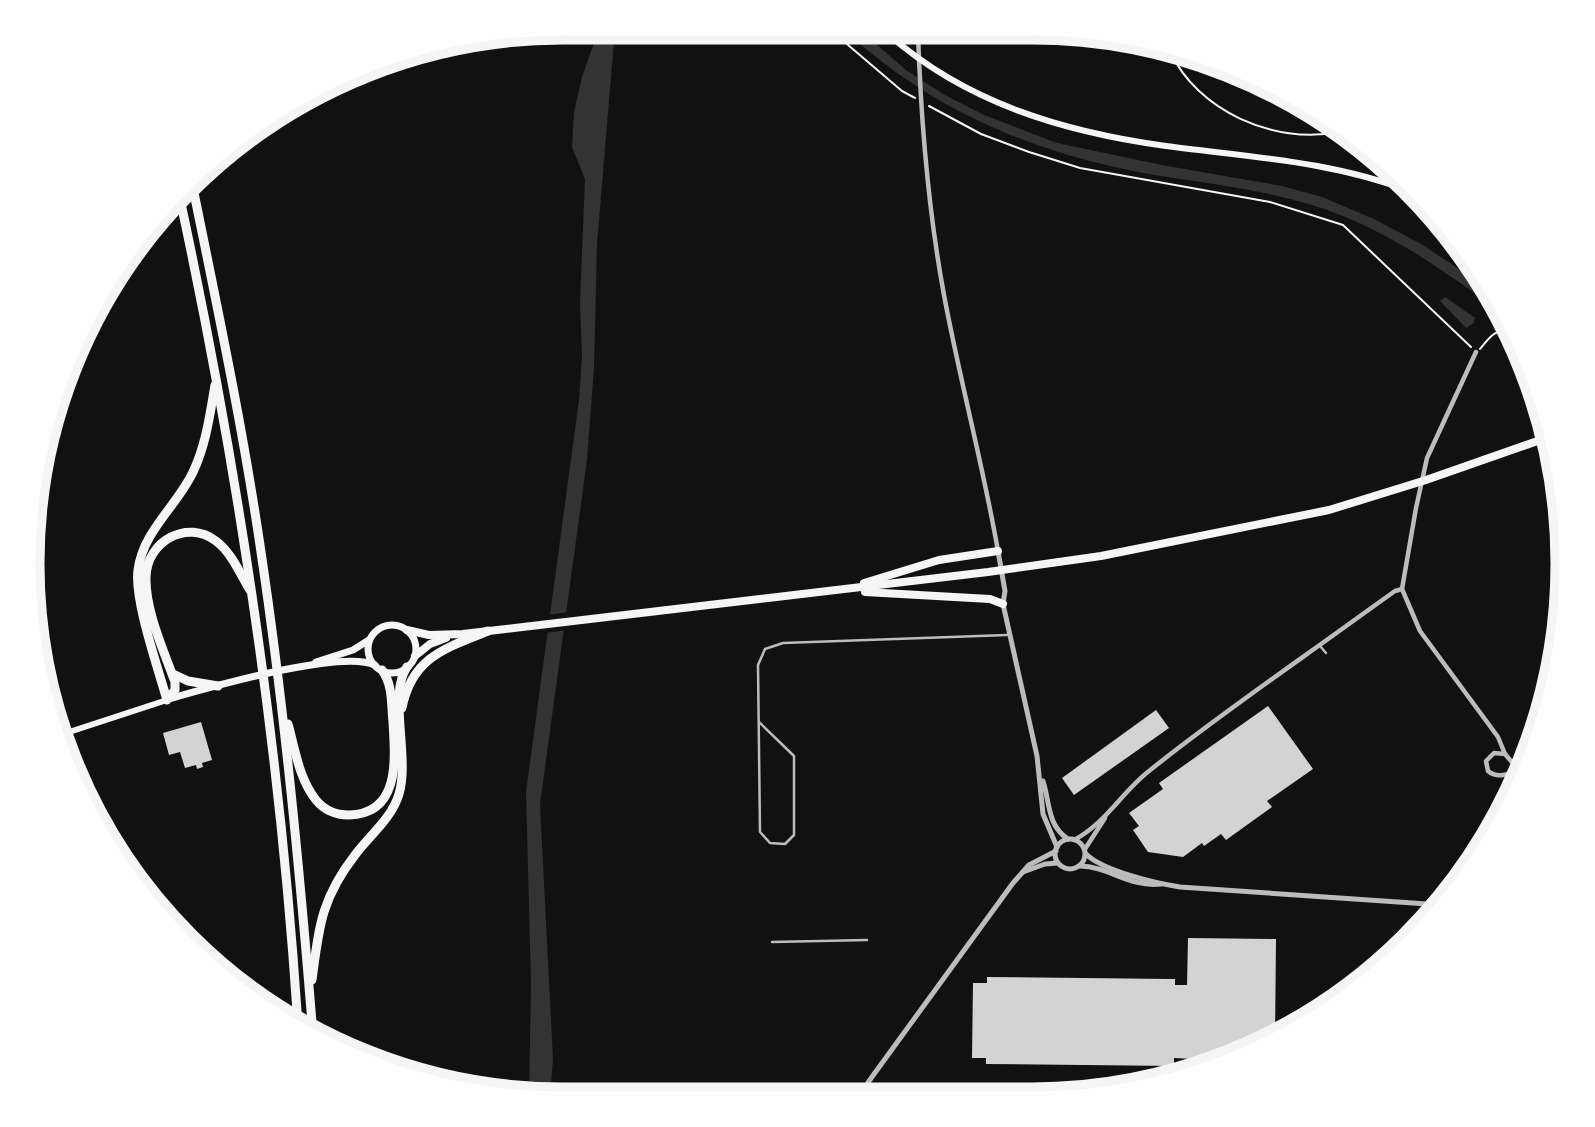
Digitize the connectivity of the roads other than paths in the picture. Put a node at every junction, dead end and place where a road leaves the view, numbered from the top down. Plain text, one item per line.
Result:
1 (896, 40) edge
2 (918, 40) edge
3 (1392, 185) edge
4 (194, 194) edge
5 (182, 206) edge
6 (1476, 352) road end
7 (217, 377) junction
8 (1540, 440) edge
9 (998, 551) junction
10 (1402, 589) junction
11 (834, 591) junction
12 (253, 595) junction
13 (1003, 604) junction
14 (407, 630) junction
15 (488, 631) junction
16 (463, 634) junction
17 (1011, 635) junction
18 (370, 640) junction
19 (1320, 646) junction
20 (1326, 653) dead end
21 (415, 656) junction
22 (307, 665) junction
23 (378, 667) junction
24 (407, 667) junction
25 (172, 673) junction
26 (218, 686) junction
27 (280, 697) junction
28 (167, 700) junction
29 (401, 716) junction
30 (759, 722) junction
31 (68, 732) edge
32 (1505, 754) junction
33 (1514, 765) edge
34 (1511, 773) edge
35 (1041, 775) junction
36 (1107, 814) junction
37 (1071, 839) junction
38 (1056, 849) junction
39 (1085, 851) junction
40 (1058, 863) junction
41 (1080, 866) junction
42 (1023, 873) junction
43 (1163, 884) junction
44 (1427, 906) edge
45 (867, 940) dead end
46 (772, 942) dead end
47 (310, 999) junction
48 (297, 1014) edge
49 (312, 1022) edge
50 (865, 1087) edge

1 - 3 main road
2 - 9 street
4 - 27 highway
5 - 7 highway
6 - 10 street
7 - 12 highway
7 - 28 highway
8 - 11 highway
9 - 11 highway
9 - 13 street
10 - 19 street
10 - 32 street
11 - 13 highway
11 - 15 highway
12 - 25 highway
12 - 48 highway
13 - 17 street
14 - 16 highway
14 - 18 main road
14 - 21 main road
15 - 16 highway
15 - 29 highway
16 - 21 highway
17 - 30 lane
17 - 35 street
18 - 22 main road
18 - 23 main road
19 - 20 lane
19 - 36 street
21 - 24 main road
22 - 23 main road
22 - 26 main road
23 - 24 main road
23 - 27 highway
24 - 29 highway
25 - 26 highway
25 - 28 highway
26 - 28 main road
27 - 47 highway
28 - 31 main road
29 - 47 highway
30 - 30 lane
32 - 33 street
32 - 34 street
35 - 37 street
35 - 38 street
36 - 37 street
36 - 39 street
37 - 38 street
37 - 39 street
38 - 40 street
38 - 42 street
39 - 41 street
39 - 43 street
40 - 41 street
40 - 42 street
41 - 43 street
42 - 50 street
43 - 44 street
45 - 46 lane
47 - 49 highway

